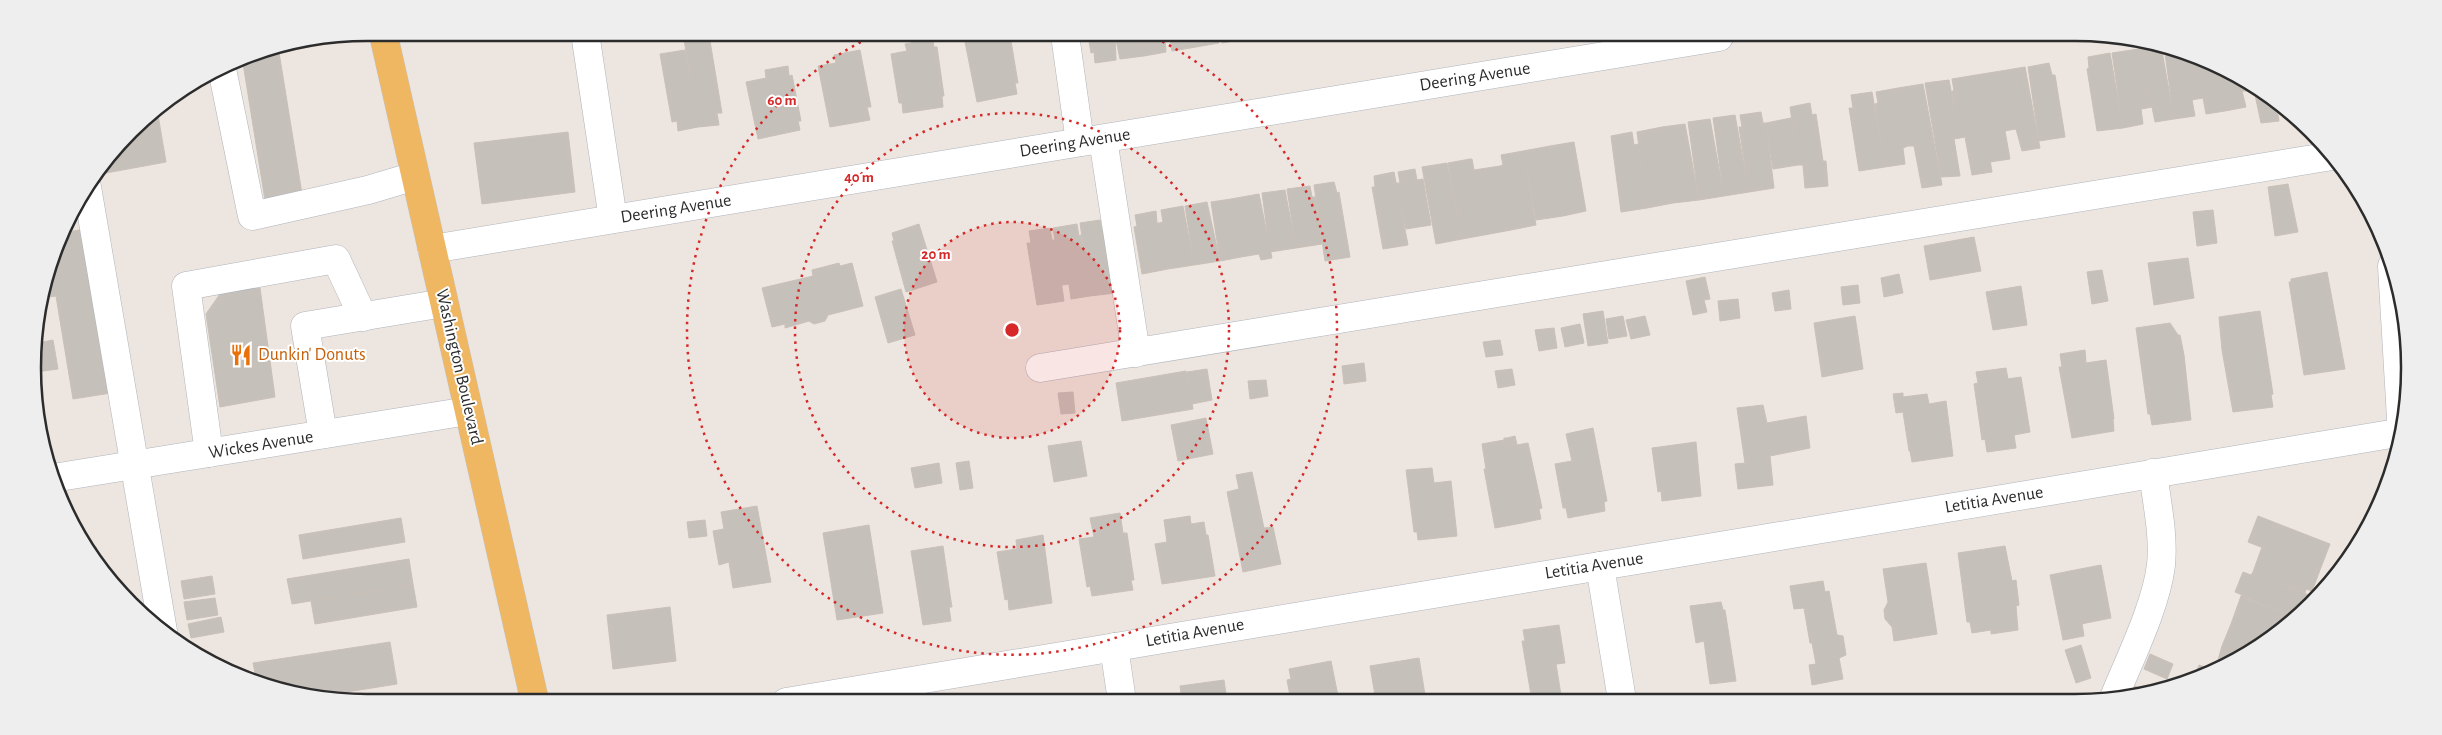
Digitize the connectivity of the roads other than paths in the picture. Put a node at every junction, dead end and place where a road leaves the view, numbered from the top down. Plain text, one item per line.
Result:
1 (385, 41) edge
2 (586, 41) edge
3 (1066, 41) edge
4 (1695, 41) edge
5 (223, 75) edge
6 (1091, 140) junction
7 (2324, 157) edge
8 (415, 176) junction
9 (89, 198) edge
10 (613, 219) junction
11 (432, 249) junction
12 (444, 303) junction
13 (2394, 306) edge
14 (363, 317) junction
15 (1136, 353) junction
16 (1040, 368) dead end
17 (2400, 393) edge
18 (468, 411) junction
19 (324, 434) junction
20 (2393, 435) edge
21 (209, 453) junction
22 (134, 465) junction
23 (2153, 473) junction
24 (61, 477) edge
25 (1600, 566) junction
26 (161, 620) edge
27 (1114, 647) junction
28 (2117, 691) edge
29 (533, 694) edge
30 (834, 694) edge
31 (1121, 694) edge
32 (1621, 694) edge

1 - 8 main road, Washington Boulevard
2 - 10 street
3 - 6 street
4 - 6 street, Deering Avenue
5 - 8 street
6 - 10 street, Deering Avenue
6 - 15 street
7 - 15 street
8 - 11 main road, Washington Boulevard
9 - 22 street
10 - 11 street, Deering Avenue
11 - 12 main road, Washington Boulevard
12 - 14 street
12 - 18 main road, Washington Boulevard
13 - 17 street
14 - 19 street
14 - 21 street
15 - 16 street
18 - 19 street, Wickes Avenue
18 - 29 main road, Washington Boulevard
19 - 21 street, Wickes Avenue
20 - 23 street, Letitia Avenue
21 - 22 street, Wickes Avenue
22 - 24 street, Wickes Avenue
22 - 26 street
23 - 25 street, Letitia Avenue
23 - 28 street
25 - 27 street, Letitia Avenue
25 - 32 street
27 - 30 street, Letitia Avenue
27 - 31 street

